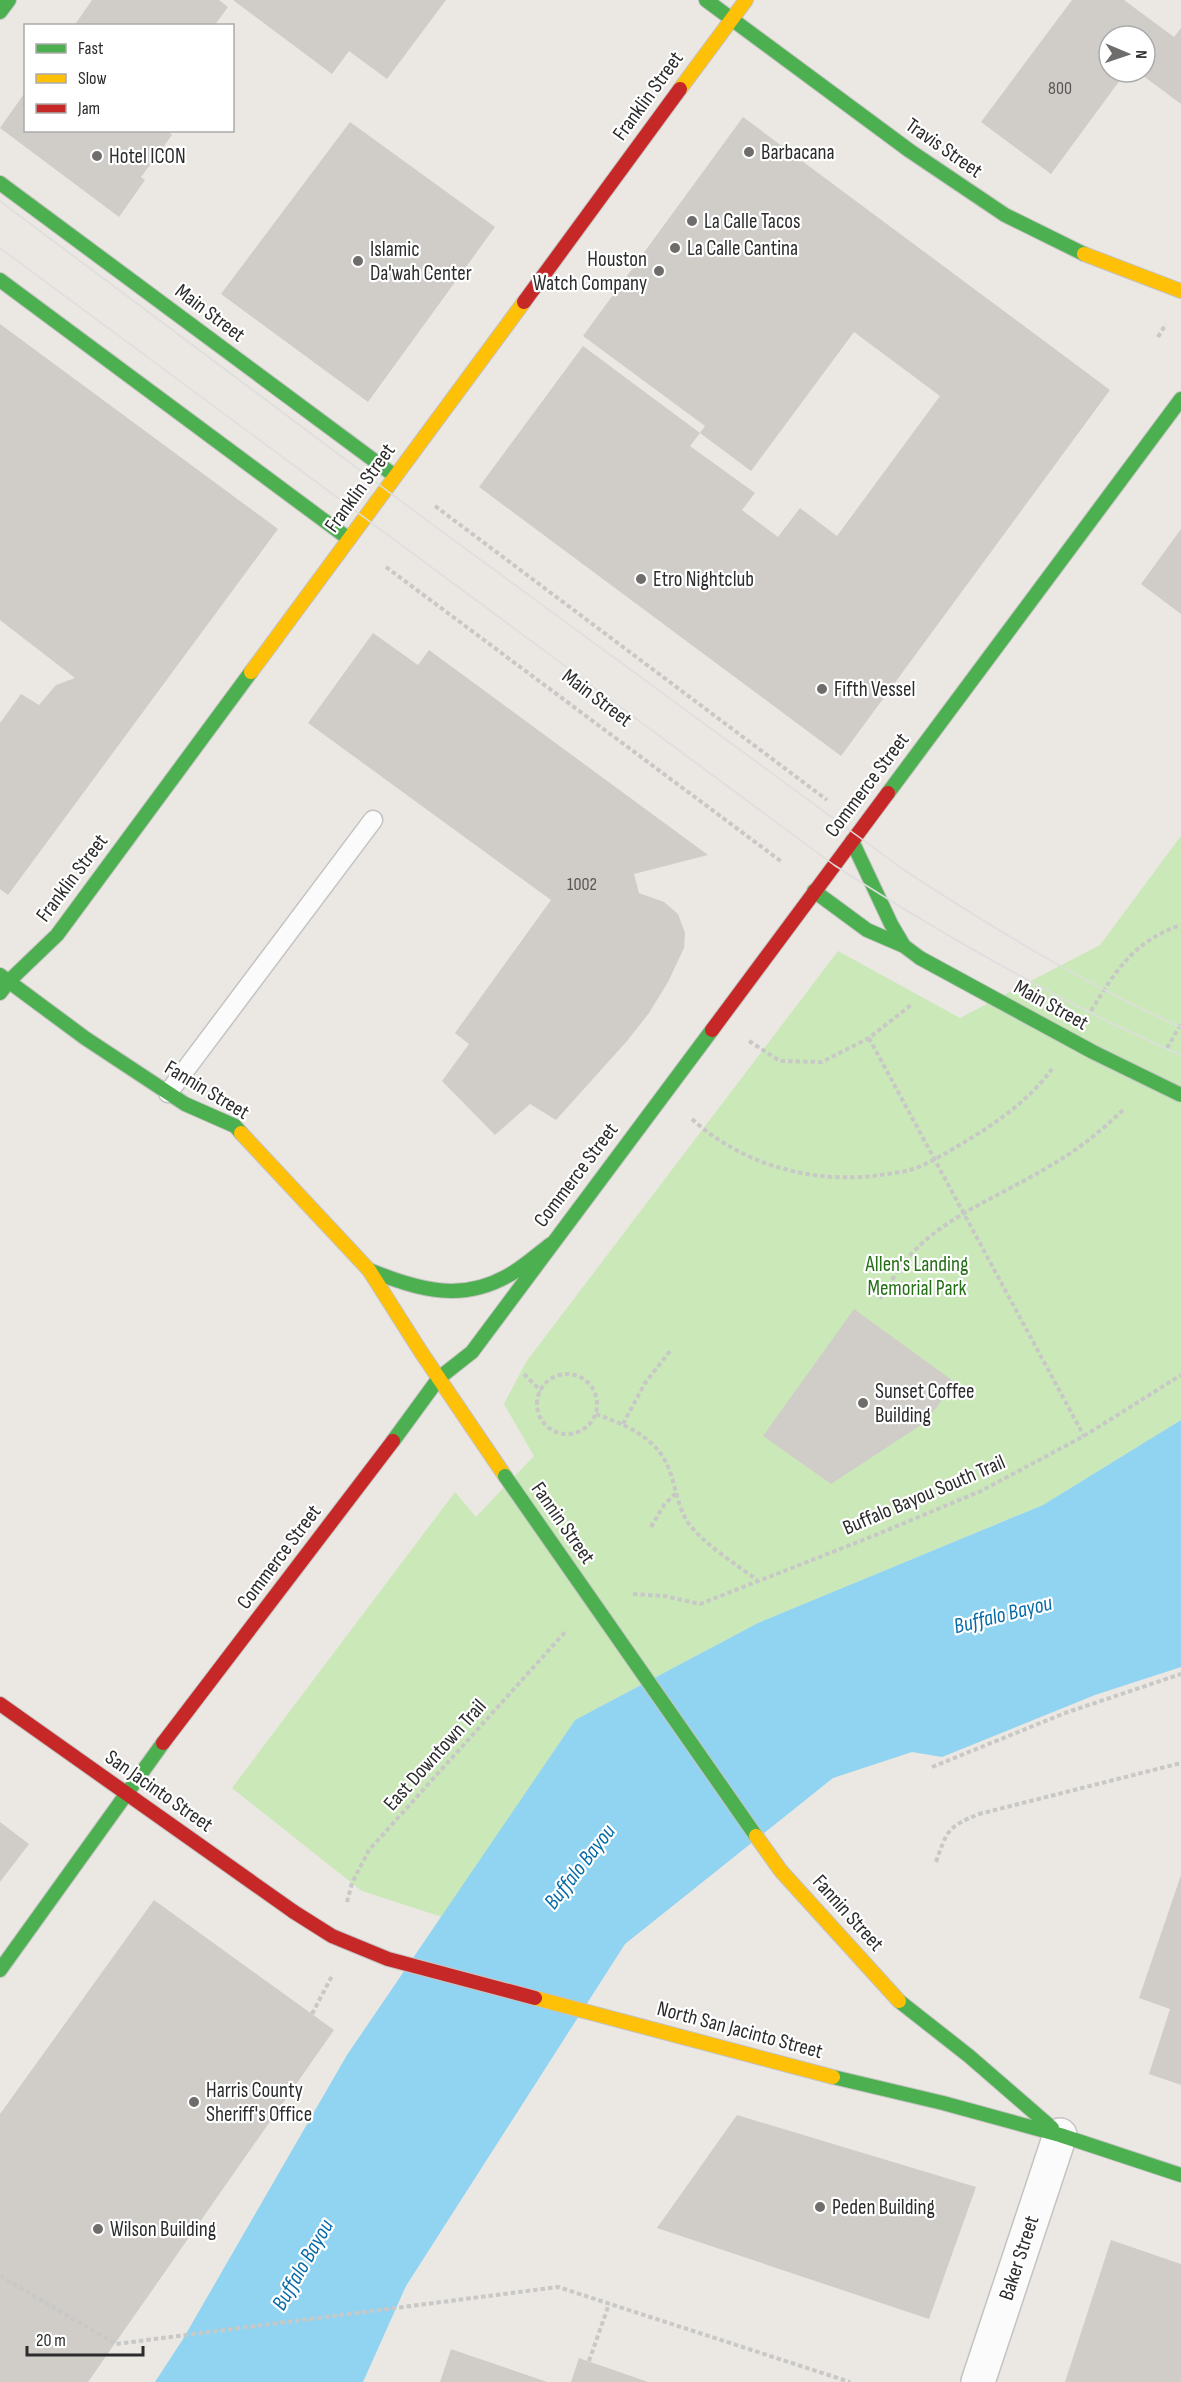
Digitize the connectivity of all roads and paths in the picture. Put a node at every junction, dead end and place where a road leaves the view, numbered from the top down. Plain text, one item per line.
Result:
1 (9, 0) edge
2 (706, 0) edge
3 (746, 0) edge
4 (0, 12) edge
5 (732, 19) junction
6 (0, 183) edge
7 (0, 280) edge
8 (1181, 291) edge
9 (1181, 399) edge
10 (395, 476) junction
11 (435, 506) dead end
12 (349, 539) junction
13 (387, 567) dead end
14 (827, 800) dead end
15 (372, 820) dead end
16 (852, 841) junction
17 (782, 862) dead end
18 (814, 891) junction
19 (1181, 925) edge
20 (904, 946) junction
21 (4, 978) edge
22 (0, 993) edge
23 (911, 1005) dead end
24 (1090, 1012) dead end
25 (718, 1020) junction
26 (1181, 1024) edge
27 (869, 1038) junction
28 (1164, 1052) dead end
29 (1056, 1063) dead end
30 (168, 1093) junction
31 (663, 1093) junction
32 (1181, 1095) edge
33 (1129, 1104) dead end
34 (934, 1158) junction
35 (963, 1214) junction
36 (551, 1244) junction
37 (369, 1270) junction
38 (880, 1299) dead end
39 (670, 1351) dead end
40 (524, 1374) dead end
41 (1181, 1375) edge
42 (439, 1378) junction
43 (541, 1391) junction
44 (596, 1414) junction
45 (623, 1424) junction
46 (1084, 1436) junction
47 (676, 1493) junction
48 (651, 1527) dead end
49 (757, 1580) junction
50 (626, 1596) dead end
51 (569, 1628) dead end
52 (1181, 1674) edge
53 (0, 1704) edge
54 (1181, 1763) edge
55 (932, 1767) dead end
56 (126, 1795) junction
57 (936, 1862) dead end
58 (347, 1904) dead end
59 (294, 1912) joint
60 (334, 1968) dead end
61 (0, 1970) edge
62 (312, 2014) dead end
63 (1060, 2135) junction
64 (1181, 2175) edge
65 (0, 2276) edge
66 (609, 2304) junction
67 (589, 2361) dead end
68 (850, 2382) edge
69 (978, 2382) edge

1 - 4 main road
2 - 5 main road, Travis Street
3 - 5 main road, Franklin Street
5 - 8 main road, Travis Street
5 - 10 main road, Franklin Street
6 - 10 main road, Main Street
7 - 12 main road
9 - 16 main road, Commerce Street
10 - 12 main road, Franklin Street
11 - 14 path
12 - 21 main road, Franklin Street
13 - 17 path, Main Street
15 - 30 lane
16 - 18 main road, Commerce Street
16 - 20 main road, Main Street
18 - 20 main road, Main Street
18 - 25 main road, Commerce Street
19 - 24 path
20 - 32 main road, Main Street, bridge
21 - 22 main road, Franklin Street
21 - 30 main road, Fannin Street
23 - 27 path
25 - 27 path
25 - 31 main road, Commerce Street
26 - 28 path
27 - 34 path
29 - 34 path
30 - 37 main road, Fannin Street
31 - 34 path
31 - 36 main road, Commerce Street
33 - 35 path
34 - 35 path
35 - 38 path
35 - 46 path
36 - 37 main road
36 - 42 main road, Commerce Street
37 - 42 main road, Fannin Street
39 - 45 path
40 - 43 path
41 - 46 path, Buffalo Bayou South Trail
42 - 56 main road, Commerce Street
42 - 63 main road, Fannin Street, bridge
43 - 44 path
43 - 44 path
44 - 45 path
45 - 47 path
46 - 49 path, Buffalo Bayou South Trail
47 - 48 path
47 - 49 path
49 - 50 path, Buffalo Bayou South Trail
51 - 58 path, East Downtown Trail
52 - 55 path
53 - 56 main road, San Jacinto Street
54 - 57 path
56 - 59 main road, San Jacinto Street
56 - 61 main road, Commerce Street
59 - 63 main road, North San Jacinto Street, bridge
60 - 62 path
63 - 64 main road, North San Jacinto Street
63 - 69 street, Baker Street
65 - 66 path, bridge
66 - 67 path
66 - 68 path, bridge

